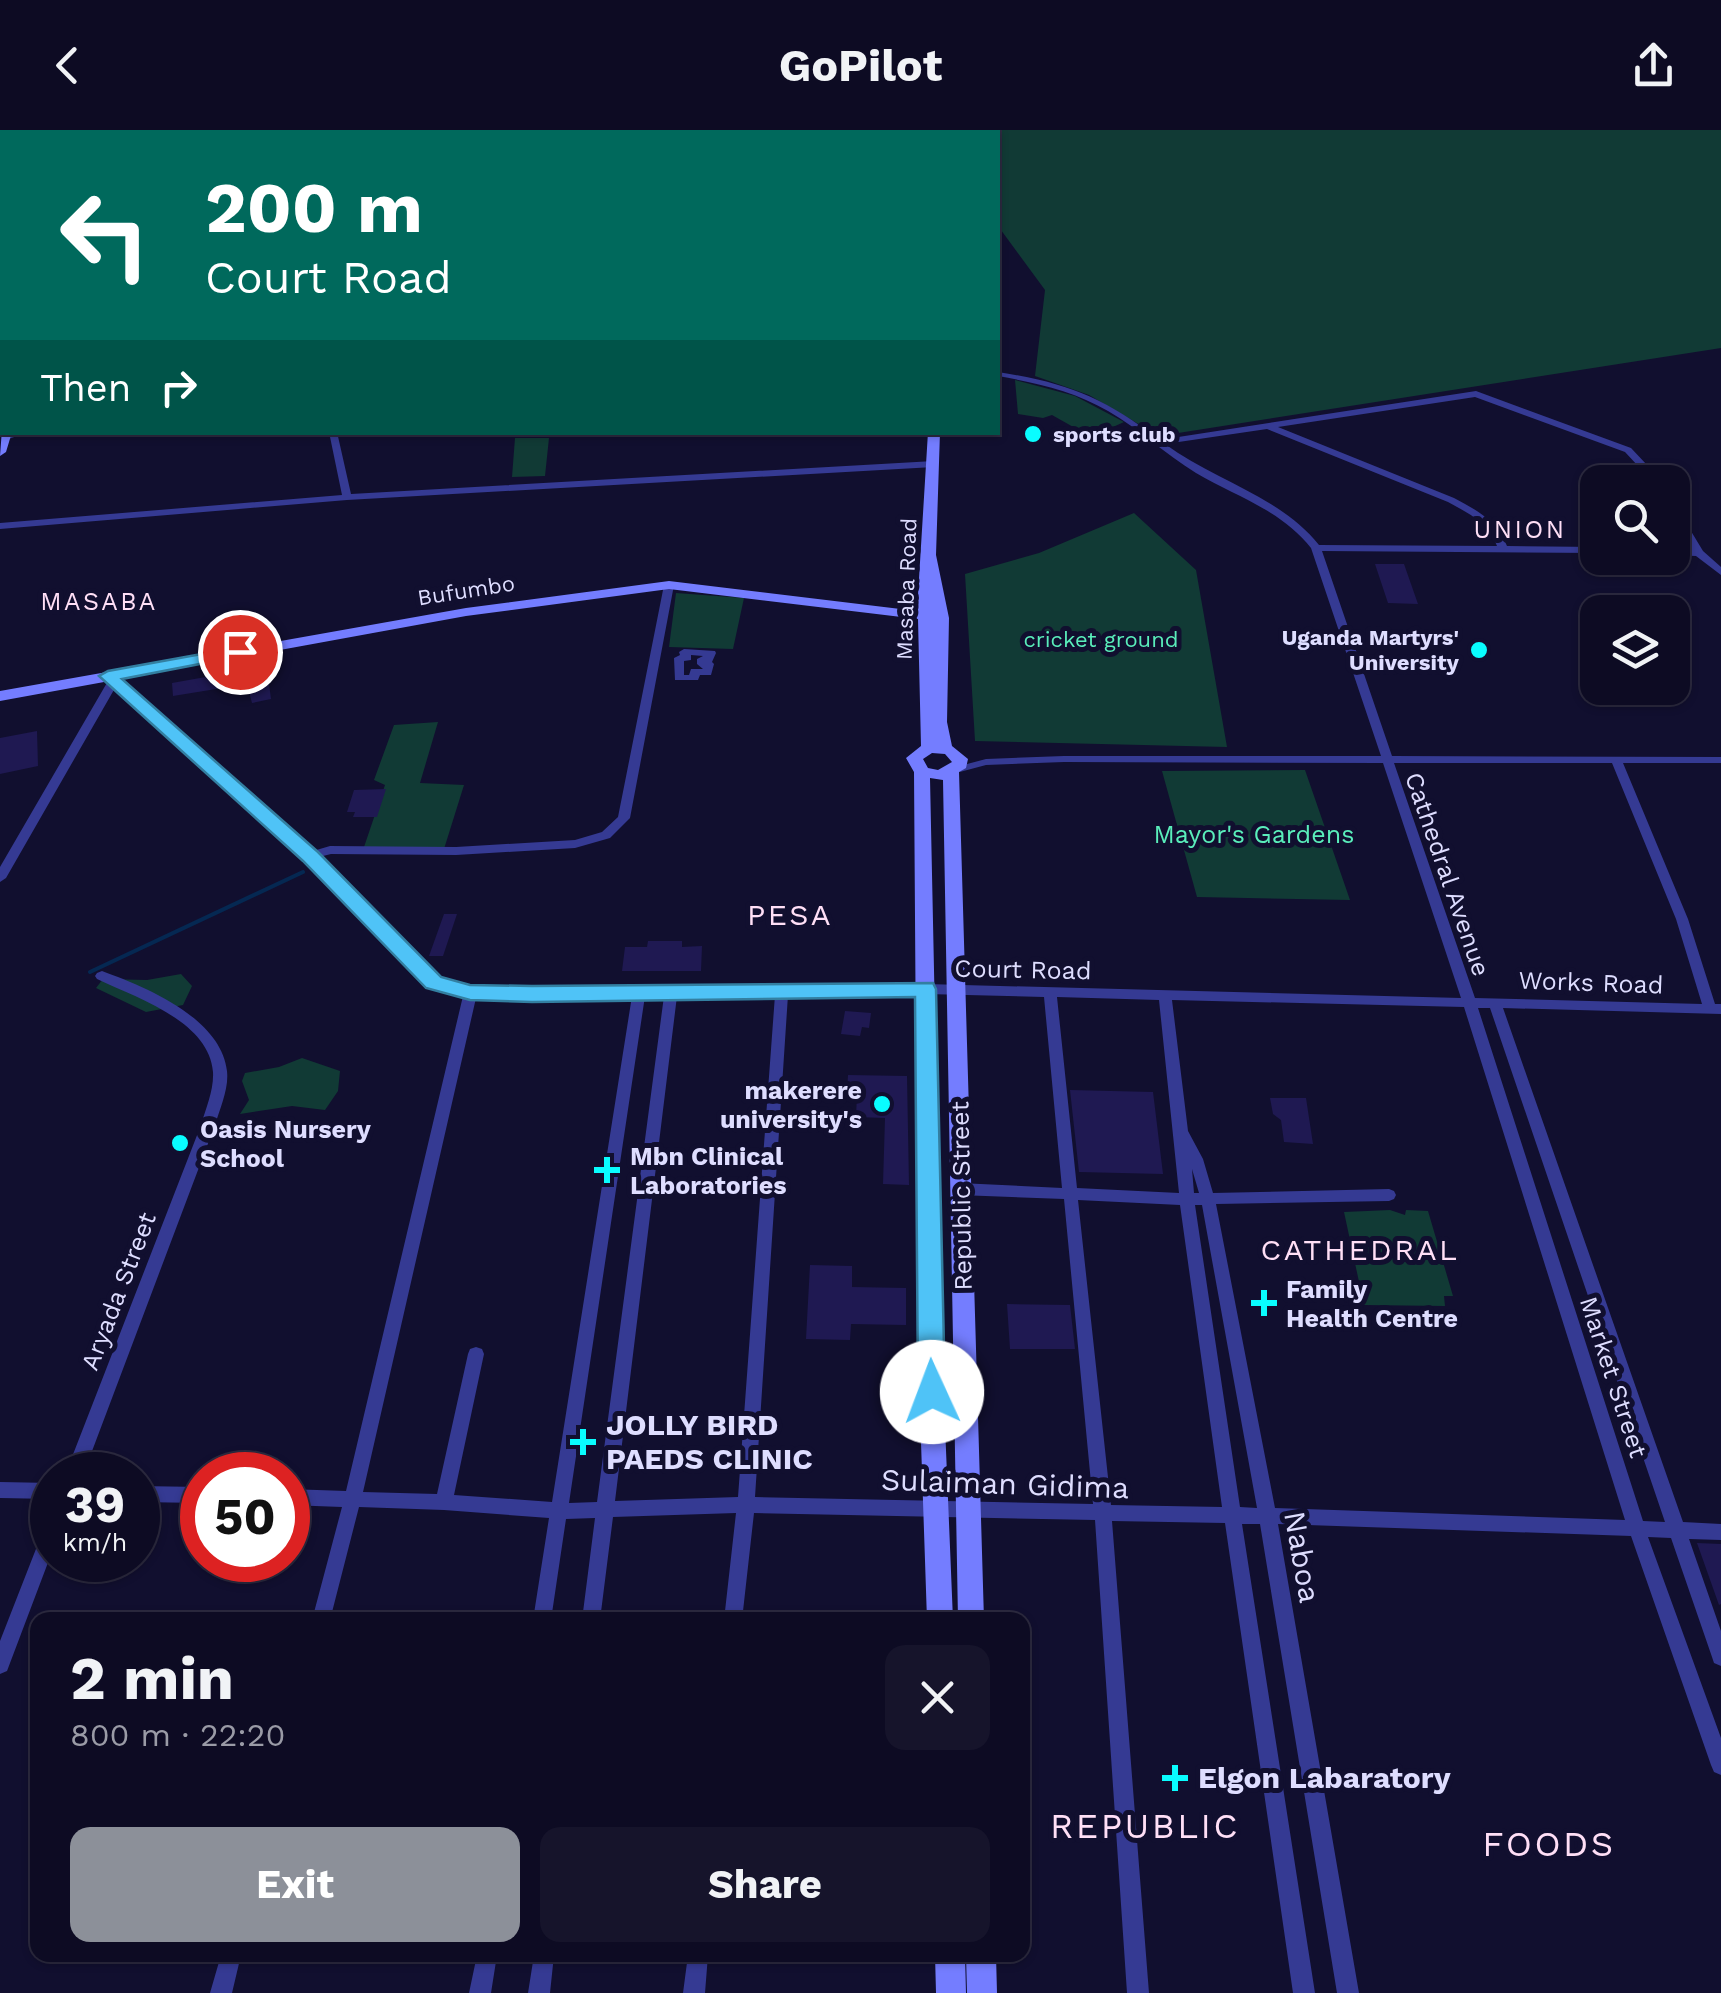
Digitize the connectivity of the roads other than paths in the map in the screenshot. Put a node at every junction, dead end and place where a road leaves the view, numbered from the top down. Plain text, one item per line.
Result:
1 (1000, 374) edge
2 (1266, 424) junction
3 (6, 435) edge
4 (334, 435) edge
5 (934, 435) edge
6 (1157, 443) junction
7 (0, 452) edge
8 (934, 464) junction
9 (1642, 465) edge
10 (347, 496) junction
11 (0, 526) edge
12 (1690, 538) edge
13 (1316, 548) junction
14 (1503, 549) junction
15 (1580, 550) edge
16 (930, 552) junction
17 (1690, 552) edge
18 (1698, 552) junction
19 (1721, 572) edge
20 (669, 585) junction
21 (924, 616) junction
22 (942, 618) junction
23 (711, 653) joint
24 (111, 678) junction
25 (0, 696) edge
26 (947, 758) junction
27 (1616, 759) junction
28 (1386, 760) junction
29 (1721, 760) edge
30 (986, 762) joint
31 (922, 772) junction
32 (310, 856) junction
33 (0, 878) edge
34 (102, 976) dead end
35 (926, 989) junction
36 (958, 991) junction
37 (639, 992) junction
38 (671, 992) junction
39 (782, 992) junction
40 (470, 993) junction
41 (1050, 993) junction
42 (1165, 995) junction
43 (1463, 1001) junction
44 (1494, 1002) junction
45 (1715, 1008) edge
46 (1184, 1136) junction
47 (1515, 1147) junction
48 (1546, 1148) junction
49 (959, 1189) junction
50 (1070, 1192) junction
51 (1389, 1195) dead end
52 (1208, 1198) junction
53 (1188, 1199) junction
54 (476, 1354) dead end
55 (83, 1452) edge
56 (0, 1490) edge
57 (30, 1491) edge
58 (310, 1498) edge
59 (354, 1499) junction
60 (444, 1502) junction
61 (746, 1505) junction
62 (606, 1510) junction
63 (937, 1510) junction
64 (968, 1510) junction
65 (560, 1511) junction
66 (1103, 1514) junction
67 (1231, 1518) junction
68 (1268, 1518) junction
69 (1637, 1530) junction
70 (1677, 1531) junction
71 (1721, 1532) edge
72 (32, 1582) edge
73 (323, 1612) edge
74 (543, 1612) edge
75 (591, 1612) edge
76 (735, 1612) edge
77 (940, 1612) edge
78 (971, 1612) edge
79 (1721, 1656) edge
80 (0, 1664) edge
81 (1721, 1765) edge
82 (229, 1962) edge
83 (486, 1962) edge
84 (543, 1962) edge
85 (697, 1962) edge
86 (950, 1962) edge
87 (981, 1962) edge
88 (221, 1993) edge
89 (480, 1993) edge
90 (539, 1993) edge
91 (694, 1993) edge
92 (951, 1993) edge
93 (982, 1993) edge
94 (1138, 1993) edge
95 (1304, 1993) edge
96 (1348, 1993) edge

1 - 6 street
2 - 6 street
2 - 9 street
2 - 14 street
3 - 7 street
4 - 10 street
5 - 8 street, Masaba Road
6 - 13 street
8 - 10 street
8 - 16 street, Masaba Road
10 - 11 street
12 - 18 street
13 - 14 street
13 - 28 street, Cathedral Avenue
14 - 15 street
16 - 21 street, Masaba Road
16 - 22 street
17 - 18 street
18 - 19 street
20 - 21 street, Bufumbo
20 - 24 street, Bufumbo
20 - 32 street
21 - 22 street, Bufumbo
21 - 26 street, Masaba Road
22 - 26 street
23 - 23 street
24 - 25 street, Bufumbo
24 - 32 street, Court Road
24 - 33 street
26 - 30 street
26 - 31 street
26 - 31 street, Republic Street
26 - 36 street, Republic Street
27 - 28 street
27 - 29 street
27 - 45 street
28 - 30 street
28 - 43 street, Cathedral Avenue
31 - 35 street, Republic Street
32 - 40 street, Court Road
34 - 55 street, Aryada Street
35 - 36 street, Court Road
35 - 39 street, Court Road
35 - 63 street, Republic Street
36 - 41 street, Court Road
36 - 49 street, Republic Street
37 - 38 street, Court Road
37 - 40 street, Court Road
37 - 65 street
38 - 39 street, Court Road
38 - 62 street
39 - 61 street
40 - 59 street
41 - 42 street, Court Road
41 - 50 street
42 - 43 street, Court Road
42 - 46 street, Naboa
43 - 44 street, Works Road
43 - 47 street, Market Street
44 - 45 street, Works Road
44 - 48 street, Market Street
46 - 52 street, Naboa
46 - 53 street, Naboa
47 - 48 street
47 - 69 street, Market Street
48 - 70 street, Market Street
49 - 50 street
49 - 64 street, Republic Street
50 - 53 street
50 - 66 street
51 - 52 street
52 - 53 street
52 - 68 street, Naboa
53 - 67 street, Naboa
54 - 60 street
56 - 57 street
58 - 59 street, Sulaiman Gidima
59 - 60 street, Sulaiman Gidima
59 - 73 street
60 - 65 street, Sulaiman Gidima
61 - 62 street, Sulaiman Gidima
61 - 63 street, Sulaiman Gidima
61 - 76 street
62 - 65 street, Sulaiman Gidima
62 - 75 street
63 - 64 street, Sulaiman Gidima
63 - 77 street, Republic Street
64 - 66 street, Sulaiman Gidima
64 - 78 street, Republic Street
65 - 74 street
66 - 67 street, Sulaiman Gidima
66 - 94 street
67 - 68 street, Sulaiman Gidima
67 - 95 street, Naboa
68 - 69 street, Sulaiman Gidima
68 - 96 street, Naboa
69 - 70 street, Sulaiman Gidima
69 - 81 street, Market Street
70 - 71 street, Sulaiman Gidima
70 - 79 street, Market Street
72 - 80 street
82 - 88 street
83 - 89 street
84 - 90 street
85 - 91 street
86 - 92 street
87 - 93 street

